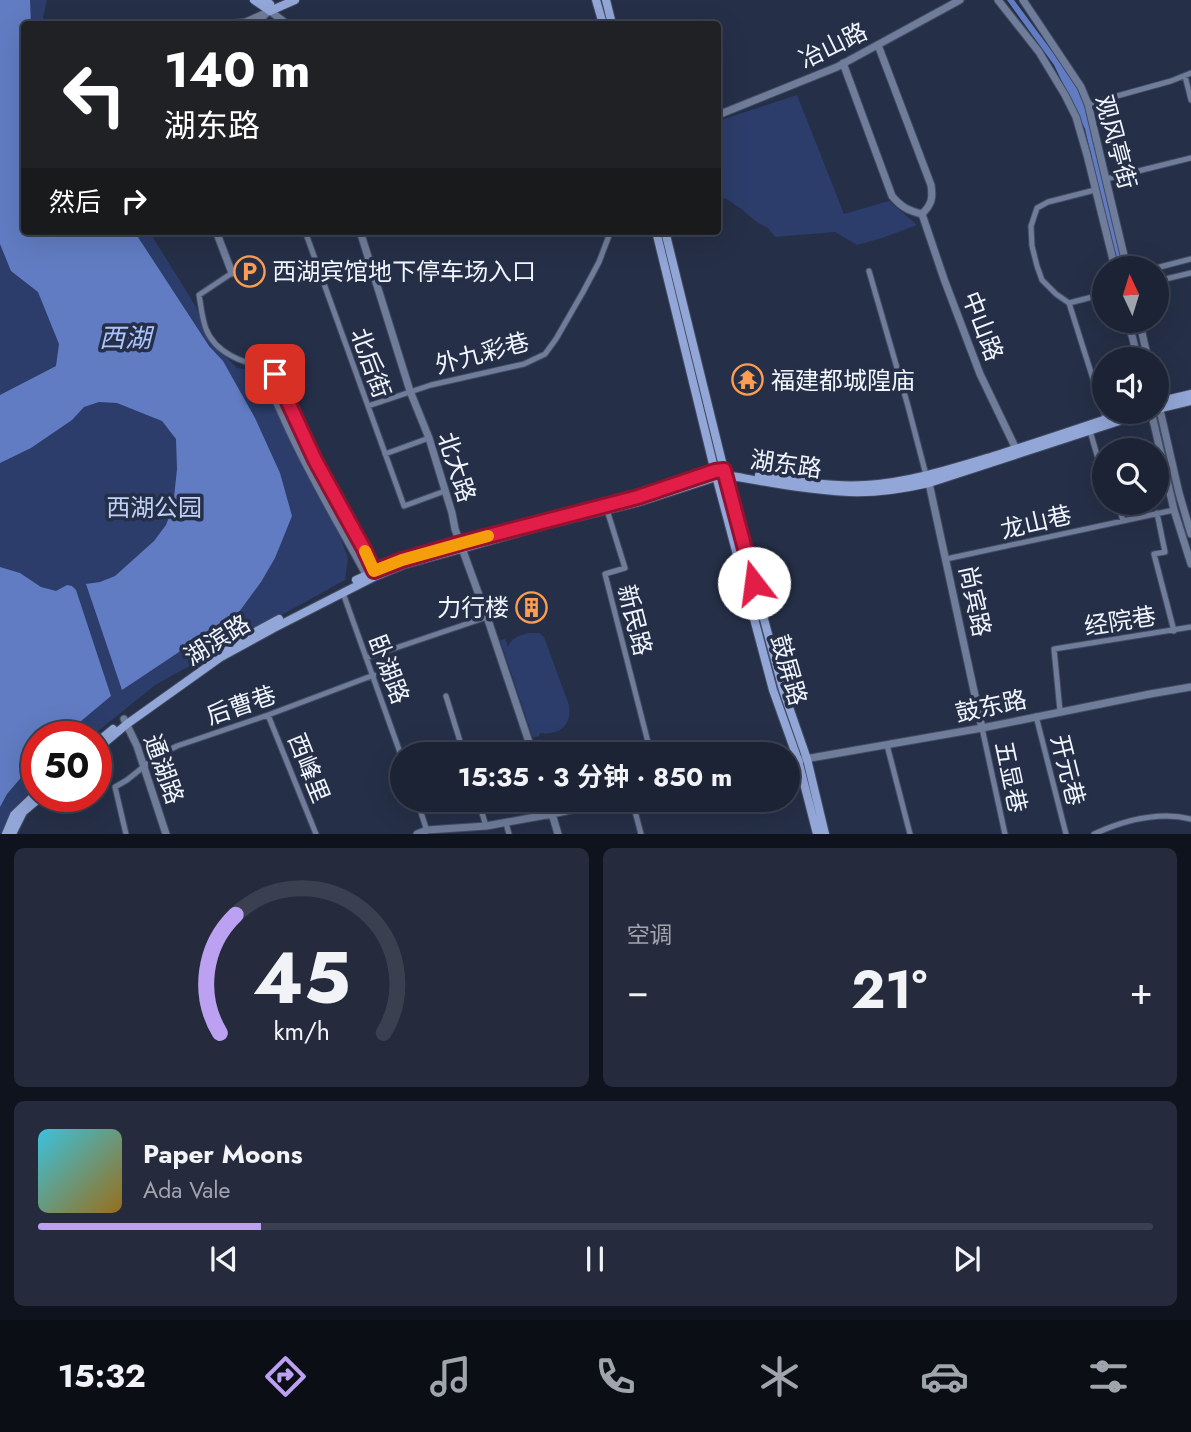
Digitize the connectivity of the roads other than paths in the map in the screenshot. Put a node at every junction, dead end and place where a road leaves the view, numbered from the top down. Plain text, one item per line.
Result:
1 (254, 0) edge
2 (287, 0) edge
3 (295, 0) edge
4 (596, 0) edge
5 (606, 0) edge
6 (960, 0) edge
7 (998, 0) edge
8 (1023, 0) edge
9 (268, 5) edge
10 (247, 21) edge
11 (259, 21) edge
12 (284, 21) edge
13 (602, 21) edge
14 (611, 21) edge
15 (878, 44) junction
16 (843, 63) junction
17 (1188, 75) edge
18 (1081, 87) junction
19 (1065, 95) junction
20 (1191, 100) edge
21 (1088, 104) junction
22 (721, 114) edge
23 (1191, 158) edge
24 (1106, 179) junction
25 (1095, 190) junction
26 (922, 214) junction
27 (218, 235) edge
28 (306, 235) edge
29 (360, 235) edge
30 (609, 235) edge
31 (657, 235) edge
32 (666, 235) edge
33 (1112, 256) edge
34 (1124, 256) edge
35 (1191, 260) edge
36 (1169, 265) edge
37 (869, 271) dead end
38 (232, 273) joint
39 (1191, 273) edge
40 (1169, 278) edge
41 (1092, 297) edge
42 (1069, 303) junction
43 (267, 365) junction
44 (1092, 377) edge
45 (410, 391) junction
46 (1191, 394) edge
47 (1191, 401) edge
48 (1169, 402) edge
49 (1169, 404) edge
50 (368, 406) junction
51 (1092, 423) edge
52 (1108, 424) edge
53 (1159, 424) edge
54 (1161, 424) edge
55 (1090, 431) junction
56 (429, 438) junction
57 (1092, 438) edge
58 (1016, 449) junction
59 (385, 454) junction
60 (720, 473) junction
61 (928, 480) junction
62 (445, 491) junction
63 (607, 510) junction
64 (1174, 510) junction
65 (1169, 511) edge
66 (1121, 515) edge
67 (1148, 515) edge
68 (1157, 515) edge
69 (1123, 521) junction
70 (1191, 534) edge
71 (462, 545) junction
72 (946, 559) junction
73 (1191, 564) edge
74 (371, 575) junction
75 (343, 593) junction
76 (487, 617) junction
77 (1191, 627) edge
78 (1174, 631) junction
79 (366, 659) junction
80 (374, 675) junction
81 (1191, 687) edge
82 (446, 696) dead end
83 (1060, 711) junction
84 (268, 715) junction
85 (1036, 716) junction
86 (126, 721) junction
87 (982, 728) junction
88 (112, 731) edge
89 (112, 735) edge
90 (397, 742) edge
91 (460, 742) edge
92 (529, 742) edge
93 (648, 742) edge
94 (887, 745) junction
95 (802, 759) junction
96 (143, 767) junction
97 (21, 808) edge
98 (23, 812) edge
99 (420, 812) edge
100 (482, 812) edge
101 (561, 812) edge
102 (635, 812) edge
103 (552, 814) junction
104 (1191, 819) edge
105 (506, 823) junction
106 (486, 826) junction
107 (427, 832) edge
108 (6, 834) edge
109 (12, 834) edge
110 (125, 834) edge
111 (166, 834) edge
112 (316, 834) edge
113 (417, 834) edge
114 (509, 834) edge
115 (558, 834) edge
116 (640, 834) edge
117 (817, 834) edge
118 (825, 834) edge
119 (910, 834) edge
120 (1005, 834) edge
121 (1066, 834) edge
122 (1094, 834) edge

1 - 9 main road
2 - 9 main road
3 - 9 main road
4 - 13 main road
5 - 14 main road
6 - 15 street, 冶山路
7 - 19 street
8 - 18 street, 观风亭街
9 - 10 street
9 - 11 street
9 - 12 street
15 - 16 street, 冶山路
15 - 26 street
16 - 22 street, 冶山路
16 - 26 street
17 - 20 street
17 - 21 street
18 - 19 street
18 - 21 street, 观风亭街
19 - 25 street
21 - 24 street, 观风亭街
23 - 24 street
24 - 34 street, 观风亭街
25 - 33 street
25 - 42 street
26 - 58 street, 中山路
27 - 38 street
28 - 50 street, 北后街
29 - 45 street, 北大路
30 - 45 street, 外九彩巷
31 - 60 main road, 鼓屏路
32 - 60 main road, 鼓屏路
35 - 36 street
37 - 61 street
38 - 43 street
39 - 40 street
41 - 42 street
42 - 44 street
43 - 74 street
43 - 74 street
45 - 50 street, 外九彩巷
45 - 56 street, 北大路
46 - 48 main road, 湖东路
47 - 49 main road, 湖东路
50 - 59 street, 北后街
51 - 58 main road, 湖东路
52 - 55 main road, 湖东路
53 - 64 street
54 - 70 street
55 - 57 street
55 - 61 main road, 湖东路
56 - 59 street
56 - 62 street, 北大路
58 - 61 main road, 湖东路
59 - 62 street, 北后街
60 - 61 main road, 湖东路
60 - 63 main road, 湖东路
60 - 71 main road, 湖东路
60 - 95 main road, 鼓屏路
61 - 72 street, 尚宾路
62 - 71 street, 北大路
63 - 71 main road, 湖东路
63 - 93 street, 新民路
64 - 65 street, 龙山巷
64 - 73 street
66 - 69 street
67 - 69 street, 龙山巷
68 - 78 street
69 - 72 street, 龙山巷
71 - 74 main road, 湖东路
71 - 76 street, 北大路
72 - 87 street, 尚宾路
74 - 75 main road, 湖滨路
74 - 86 main road, 湖滨路
75 - 79 street, 卧湖路
75 - 86 main road, 湖滨路
76 - 79 street
76 - 92 street, 北大路
77 - 78 street, 经院巷
78 - 83 street, 经院巷
79 - 80 street, 卧湖路
80 - 84 street, 后曹巷
80 - 90 street, 卧湖路
81 - 83 street, 鼓东路
82 - 91 street
83 - 85 street, 鼓东路
84 - 96 street, 后曹巷
84 - 112 street, 西峰里
85 - 87 street, 鼓东路
85 - 121 street, 开元巷
86 - 88 main road, 湖滨路
86 - 89 main road, 湖滨路
86 - 96 street, 通湖路
87 - 94 street, 鼓东路
87 - 120 street, 五显巷
94 - 95 street, 鼓东路
94 - 119 street
95 - 117 main road, 鼓屏路
95 - 118 main road, 鼓屏路
96 - 110 street, 后曹巷
96 - 111 street, 通湖路
97 - 108 main road
98 - 109 main road
99 - 107 street
100 - 106 street
101 - 103 street
102 - 116 street
103 - 105 street
103 - 115 street
104 - 122 street
105 - 106 street
105 - 114 street
106 - 107 street
107 - 113 street

